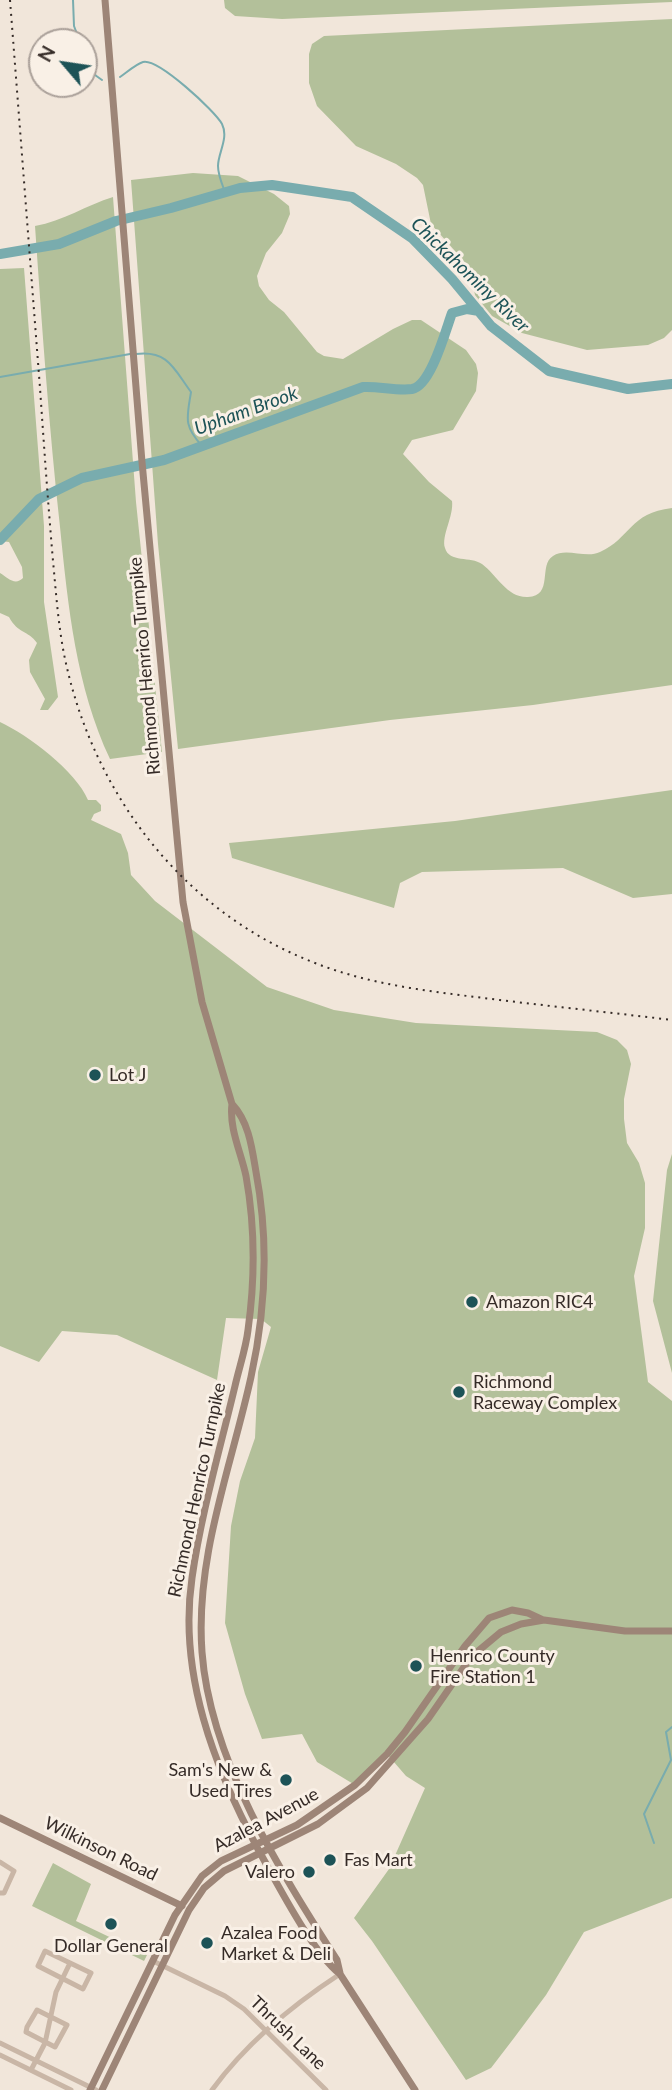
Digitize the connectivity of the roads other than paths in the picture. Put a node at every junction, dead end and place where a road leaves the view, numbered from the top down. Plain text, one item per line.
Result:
1 (105, 0) edge
2 (232, 1104) junction
3 (544, 1620) junction
4 (672, 1631) edge
5 (0, 1818) edge
6 (265, 1840) junction
7 (256, 1845) junction
8 (270, 1849) junction
9 (260, 1853) junction
10 (0, 1862) edge
11 (0, 1893) edge
12 (180, 1905) junction
13 (189, 1910) junction
14 (153, 1961) junction
15 (70, 1963) junction
16 (162, 1965) junction
17 (340, 1974) junction
18 (63, 1979) junction
19 (51, 2016) junction
20 (267, 2030) junction
21 (0, 2043) edge
22 (45, 2043) junction
23 (0, 2055) edge
24 (36, 2061) junction
25 (31, 2070) junction
26 (92, 2089) edge
27 (71, 2090) edge
28 (102, 2090) edge
29 (212, 2090) edge
30 (326, 2090) edge
31 (415, 2090) edge

1 - 2 main road, Richmond Henrico Turnpike
2 - 6 main road, Richmond Henrico Turnpike
2 - 7 main road, Richmond Henrico Turnpike
3 - 4 main road, Azalea Avenue
3 - 6 main road, Azalea Avenue
3 - 8 main road, Azalea Avenue
5 - 12 main road, Wilkinson Road
6 - 7 main road, Azalea Avenue
6 - 8 main road, Richmond Henrico Turnpike
7 - 9 main road, Richmond Henrico Turnpike
7 - 12 main road, Azalea Avenue
8 - 9 main road, Azalea Avenue
8 - 17 main road, Richmond Henrico Turnpike
9 - 13 main road, Azalea Avenue
9 - 17 main road, Richmond Henrico Turnpike
10 - 11 street
12 - 13 main road, Wilkinson Road
12 - 14 main road, Azalea Avenue
13 - 16 main road, Azalea Avenue
14 - 16 street, Thrush Lane
14 - 26 main road, Azalea Avenue
15 - 18 street
15 - 18 street
15 - 18 street
16 - 20 street, Thrush Lane
16 - 28 main road, Azalea Avenue
17 - 20 street
17 - 31 main road, Richmond Henrico Turnpike
18 - 19 street
19 - 22 street
19 - 22 street
19 - 22 street
20 - 29 street
20 - 30 street, Thrush Lane
21 - 24 street
22 - 24 street
23 - 25 street
24 - 25 street
24 - 26 street
25 - 27 street

